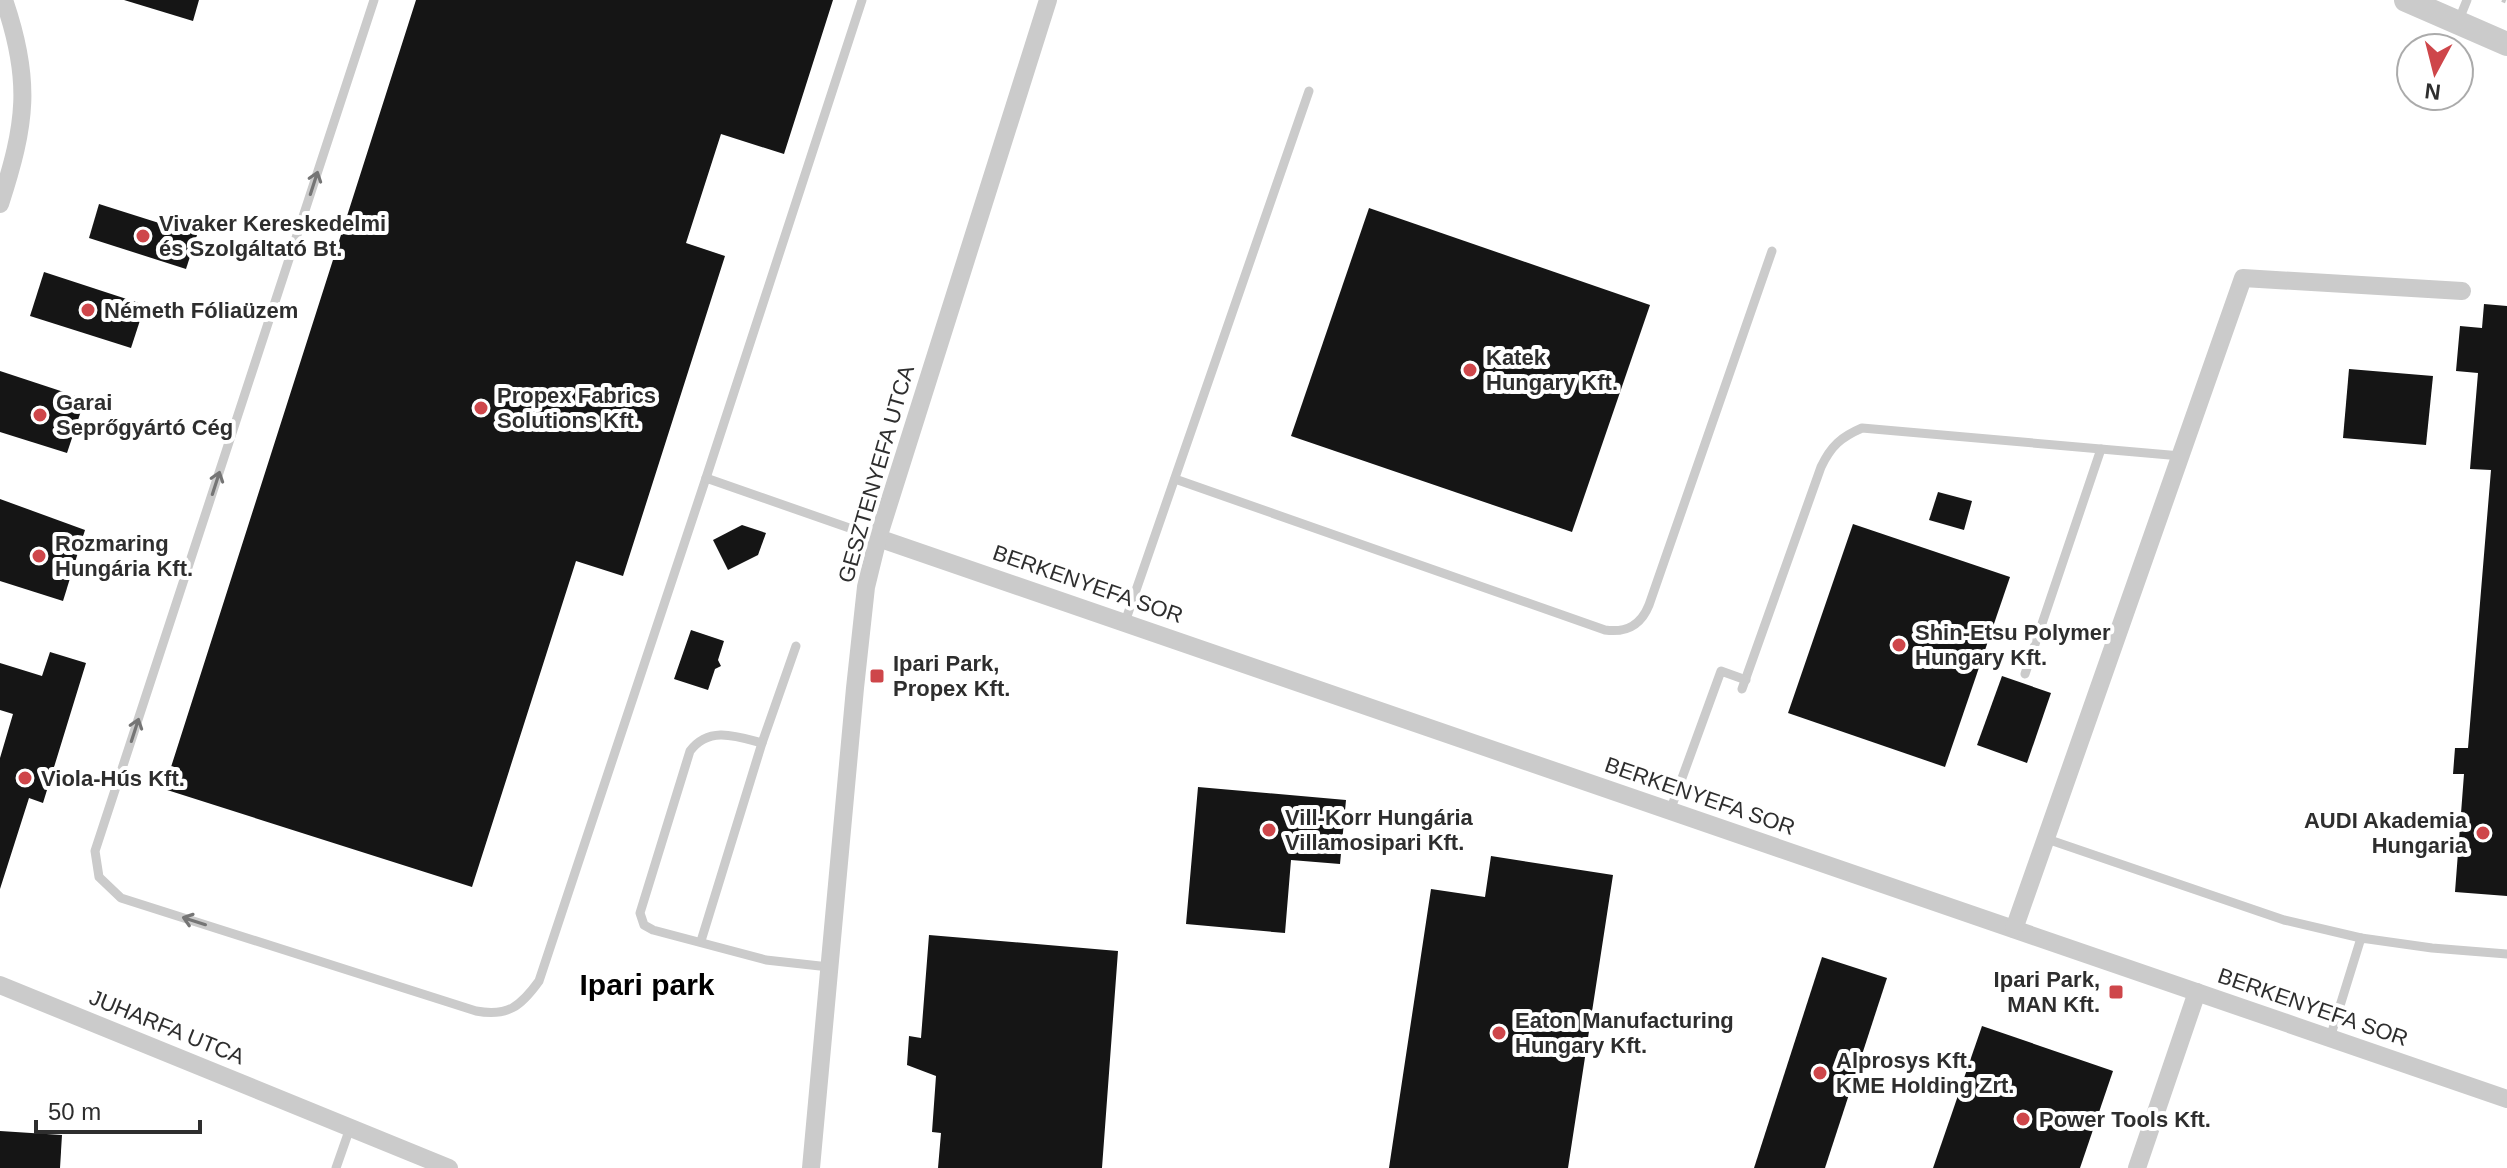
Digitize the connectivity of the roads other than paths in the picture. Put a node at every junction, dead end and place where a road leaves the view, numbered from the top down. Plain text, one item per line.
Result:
1 (4, 0) edge
2 (374, 0) edge
3 (862, 0) edge
4 (1048, 0) edge
5 (2406, 0) edge
6 (2463, 11) edge
7 (2507, 44) edge
8 (1309, 91) dead end
9 (0, 204) edge
10 (1772, 251) dead end
11 (2462, 291) dead end
12 (2101, 449) junction
13 (2181, 456) junction
14 (706, 478) junction
15 (1175, 479) junction
16 (878, 538) junction
17 (1125, 622) junction
18 (796, 646) dead end
19 (2025, 674) dead end
20 (762, 743) junction
21 (1670, 811) junction
22 (2047, 839) junction
23 (2014, 929) junction
24 (2361, 938) junction
25 (701, 941) junction
26 (2507, 954) edge
27 (829, 967) junction
28 (0, 985) edge
29 (2197, 992) junction
30 (2330, 1038) junction
31 (2507, 1099) edge
32 (350, 1128) junction
33 (336, 1168) edge
34 (449, 1168) edge
35 (811, 1168) edge
36 (2137, 1168) edge

1 - 9 street
14 -> 2 lane
3 - 14 lane
4 - 16 street, GESZTENYEFA UTCA
5 - 6 street
6 - 7 street
8 - 15 lane
10 - 15 lane
11 - 13 street
12 - 13 lane
12 - 19 lane
12 - 21 lane
13 - 22 street
14 - 16 lane
15 - 17 lane
16 - 17 street, BERKENYEFA SOR
16 - 27 street, GESZTENYEFA UTCA
17 - 21 street, BERKENYEFA SOR
18 - 20 lane
20 - 25 lane
20 - 25 lane
21 - 23 street, BERKENYEFA SOR
22 - 23 street
22 - 24 lane
23 - 29 street, BERKENYEFA SOR
24 - 26 lane
24 - 30 lane
25 - 27 lane
27 - 35 street, GESZTENYEFA UTCA
28 - 32 street, JUHARFA UTCA
29 - 30 street, BERKENYEFA SOR
29 - 36 street
30 - 31 street, BERKENYEFA SOR
32 - 33 lane
32 - 34 street, JUHARFA UTCA

